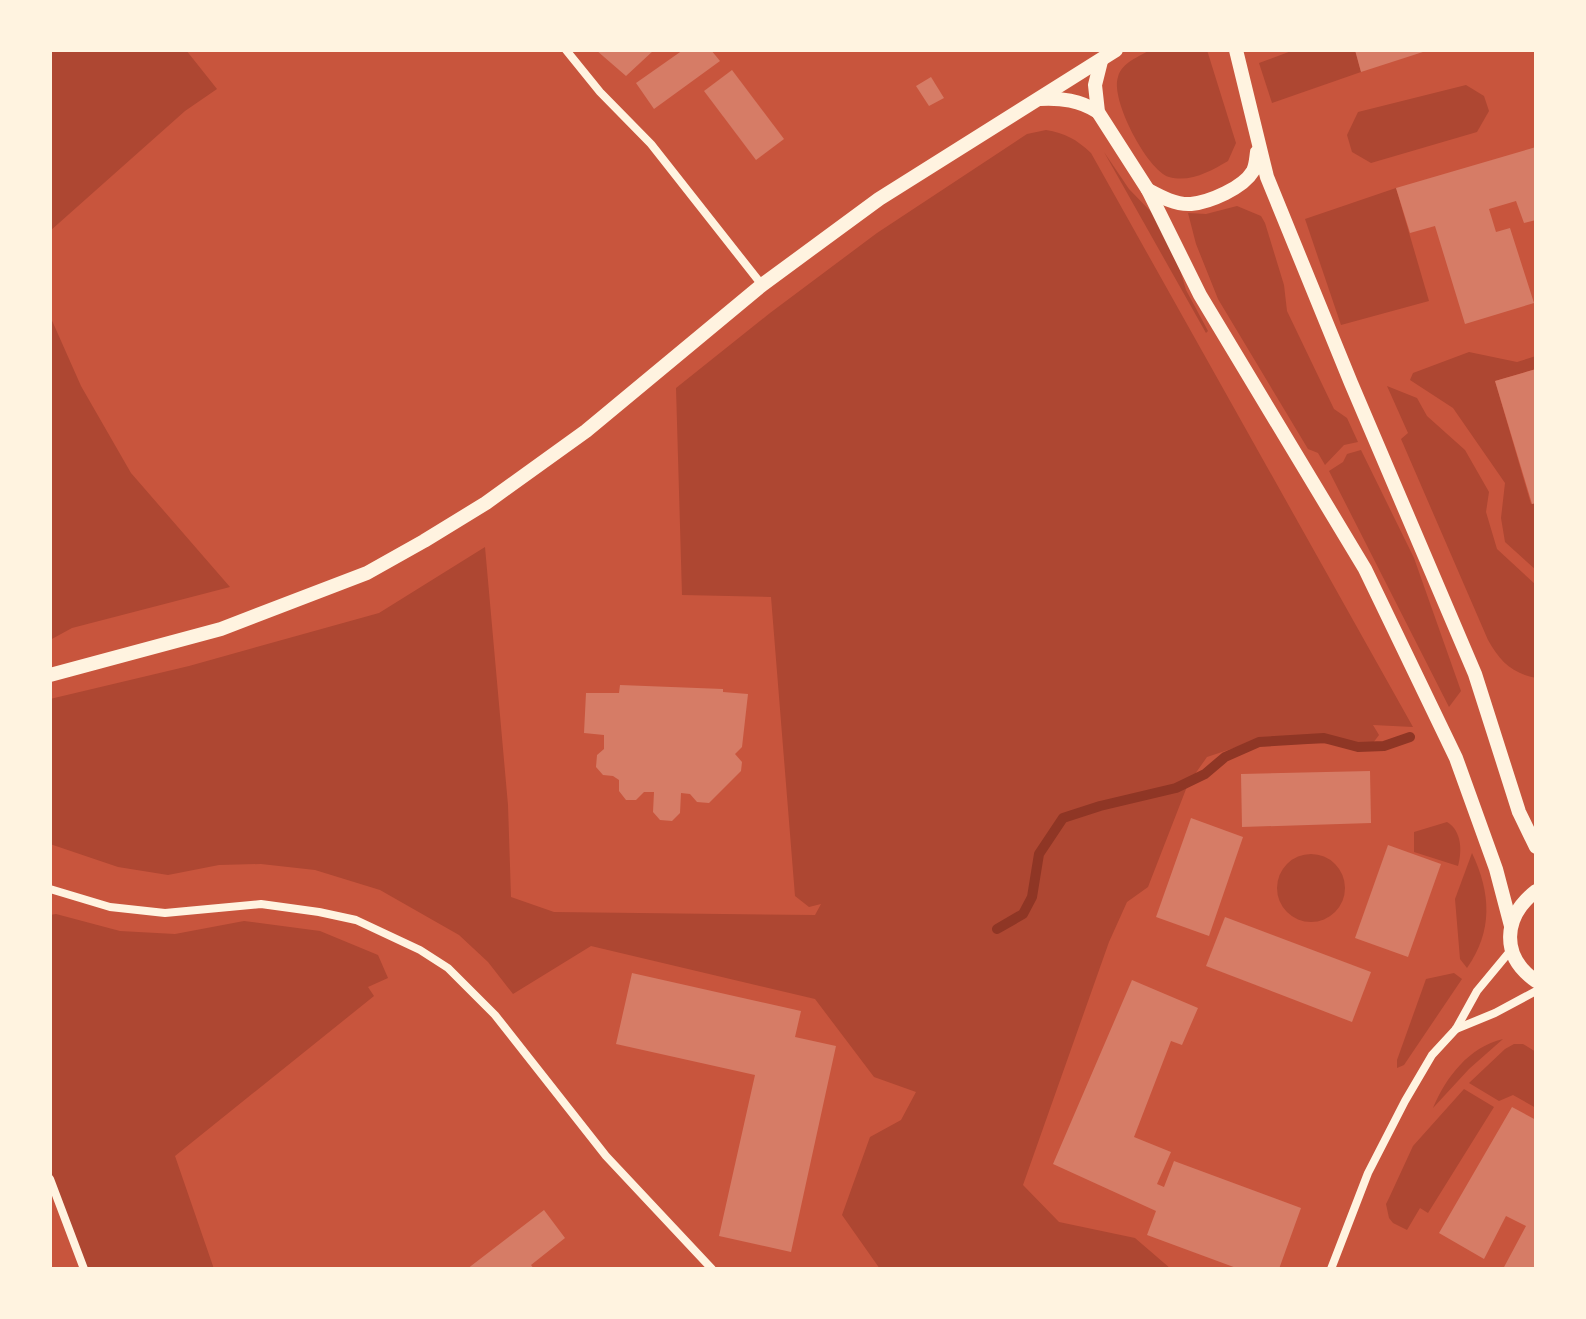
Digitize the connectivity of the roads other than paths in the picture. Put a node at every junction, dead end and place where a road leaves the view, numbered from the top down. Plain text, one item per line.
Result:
1 (566, 50) edge
2 (1116, 50) edge
3 (1236, 50) edge
4 (1101, 61) junction
5 (1040, 99) junction
6 (1098, 112) junction
7 (1258, 144) junction
8 (1148, 190) junction
9 (762, 285) junction
10 (50, 675) edge
11 (1536, 847) edge
12 (50, 889) edge
13 (1536, 891) edge
14 (1511, 926) junction
15 (1511, 950) junction
16 (1536, 981) edge
17 (1536, 991) edge
18 (1456, 1029) junction
19 (50, 1179) edge
20 (84, 1269) edge
21 (712, 1269) edge
22 (1331, 1269) edge

1 - 9 street
2 - 4 street
3 - 7 street
4 - 5 street
4 - 6 street
5 - 6 street
5 - 9 street
6 - 8 street
7 - 8 street
7 - 11 street
8 - 14 street
9 - 10 street
12 - 21 street
13 - 14 street
14 - 15 street
15 - 16 street
15 - 18 street
17 - 18 street
18 - 22 street
19 - 20 street

